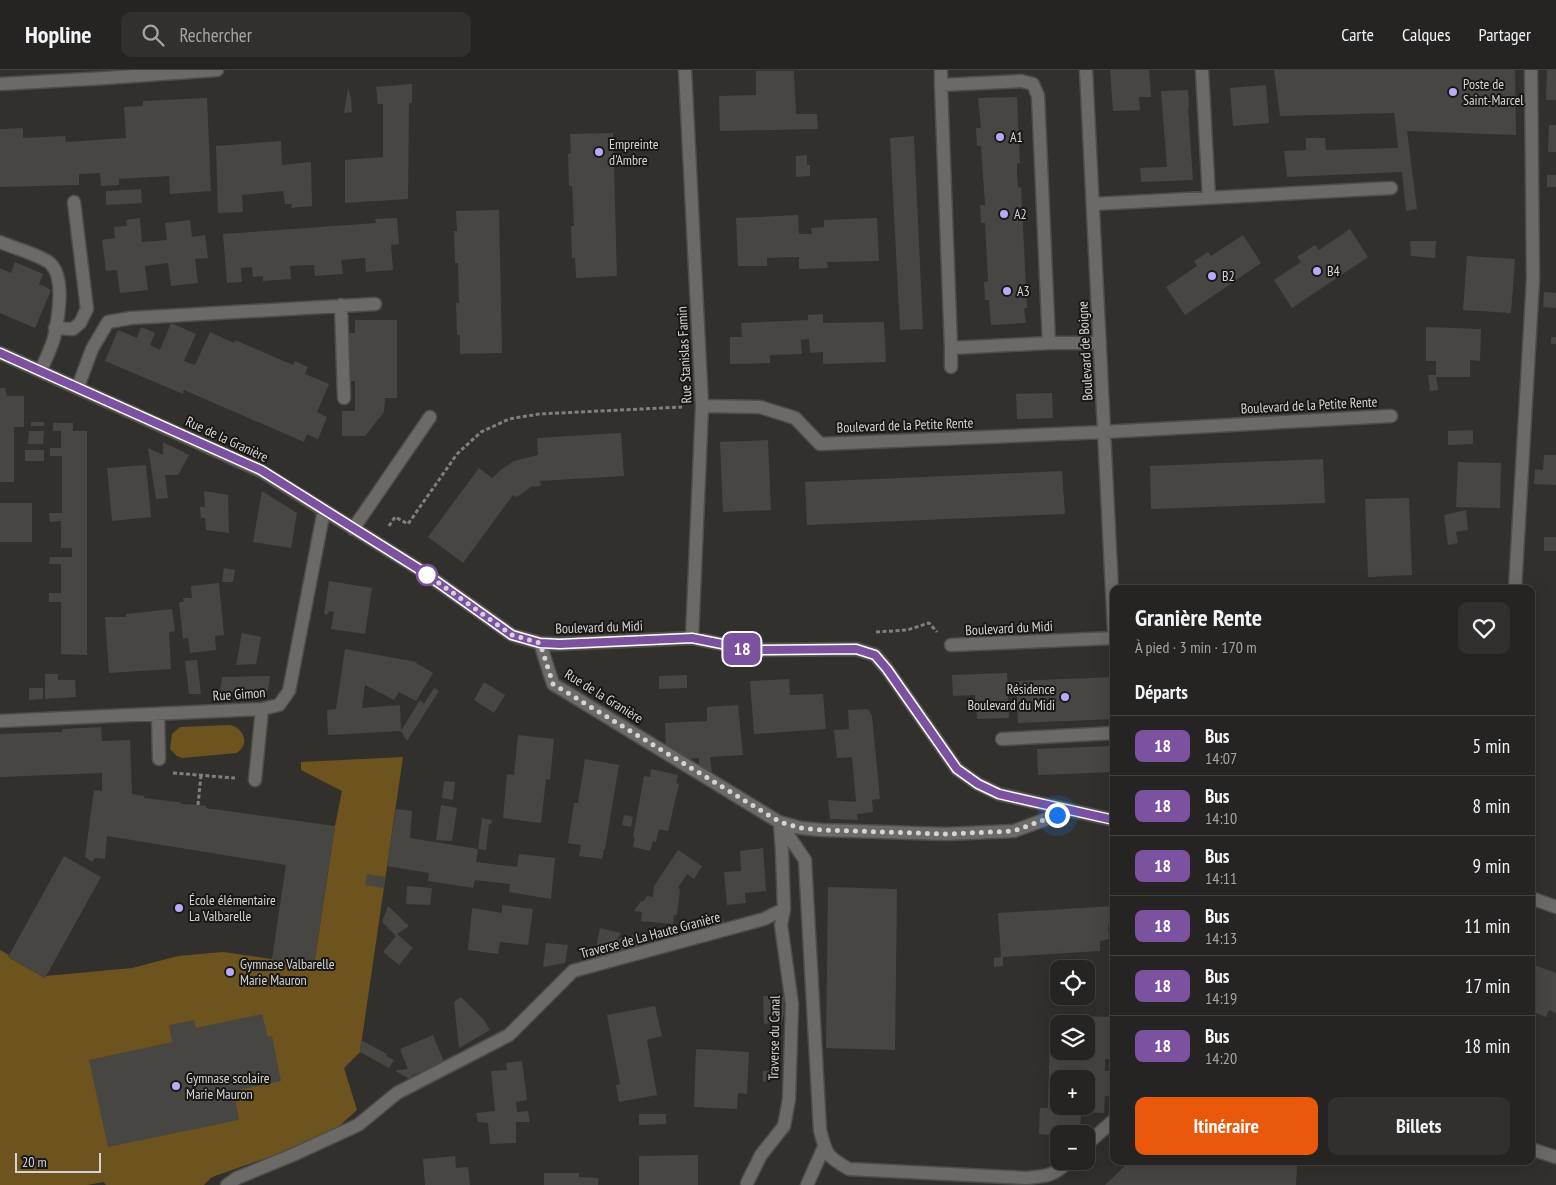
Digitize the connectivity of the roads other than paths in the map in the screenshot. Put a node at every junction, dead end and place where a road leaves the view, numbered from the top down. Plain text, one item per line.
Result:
1 (217, 70) edge
2 (685, 70) edge
3 (941, 70) edge
4 (1086, 70) edge
5 (1202, 70) edge
6 (1531, 70) edge
7 (190, 71) edge
8 (106, 74) edge
9 (0, 84) edge
10 (942, 85) junction
11 (1391, 188) dead end
12 (1209, 198) junction
13 (74, 202) dead end
14 (1093, 204) junction
15 (0, 242) edge
16 (374, 304) dead end
17 (341, 306) junction
18 (55, 328) junction
19 (1049, 344) junction
20 (1100, 344) junction
21 (951, 348) junction
22 (0, 353) edge
23 (951, 367) dead end
24 (41, 370) junction
25 (78, 387) junction
26 (344, 398) dead end
27 (702, 406) junction
28 (1391, 416) dead end
29 (430, 417) dead end
30 (1104, 432) junction
31 (324, 510) junction
32 (354, 529) junction
33 (1112, 585) edge
34 (1515, 585) edge
35 (692, 638) junction
36 (1110, 638) edge
37 (540, 643) junction
38 (951, 645) road end
39 (262, 709) junction
40 (158, 714) junction
41 (0, 721) edge
42 (1110, 733) edge
43 (1002, 738) dead end
44 (159, 759) road end
45 (255, 780) road end
46 (1071, 810) junction
47 (1110, 819) edge
48 (780, 822) junction
49 (1535, 900) edge
50 (1556, 907) edge
51 (784, 909) junction
52 (1110, 1124) edge
53 (1095, 1138) edge
54 (824, 1146) junction
55 (1535, 1150) edge
56 (1556, 1157) edge
57 (1058, 1170) edge
58 (1026, 1181) edge
59 (747, 1183) dead end
60 (227, 1185) edge
61 (806, 1185) edge

1 - 7 street
2 - 27 street, Rue Stanislas Famin
3 - 10 street
4 - 14 street, Boulevard de Boigne
5 - 12 street
6 - 34 street
7 - 8 street
8 - 9 street
10 - 19 street
10 - 21 street
11 - 12 street
12 - 14 street
13 - 18 street
14 - 20 street, Boulevard de Boigne
15 - 18 street
16 - 17 street
17 - 25 street
17 - 26 street
18 - 24 street
19 - 20 street
19 - 21 street
20 - 30 street, Boulevard de Boigne
21 - 23 street
22 - 24 street, Rue de la Granière
24 - 25 street, Rue de la Granière
25 - 31 street, Rue de la Granière
27 - 30 street, Boulevard de la Petite Rente
27 - 35 street, Rue Stanislas Famin
28 - 30 street, Boulevard de la Petite Rente
29 - 32 street
30 - 33 street, Boulevard de Boigne
31 - 32 street, Rue de la Granière
31 - 39 street, Rue Gimon
32 - 37 street, Rue de la Granière
35 - 37 street, Boulevard du Midi
35 - 46 street, Boulevard du Midi
36 - 38 street, Boulevard du Midi
37 - 48 street, Rue de la Granière
39 - 40 street, Rue Gimon
39 - 45 street
40 - 41 street, Rue Gimon
40 - 44 street
42 - 43 street
46 - 47 street
46 - 48 street, Rue de la Granière
48 - 51 street, Traverse du Canal
48 - 54 street
49 - 50 street
51 - 59 street, Traverse du Canal
51 - 60 street, Traverse de La Haute Granière
52 - 53 street
54 - 58 street
54 - 61 street
55 - 56 street
57 - 58 street

